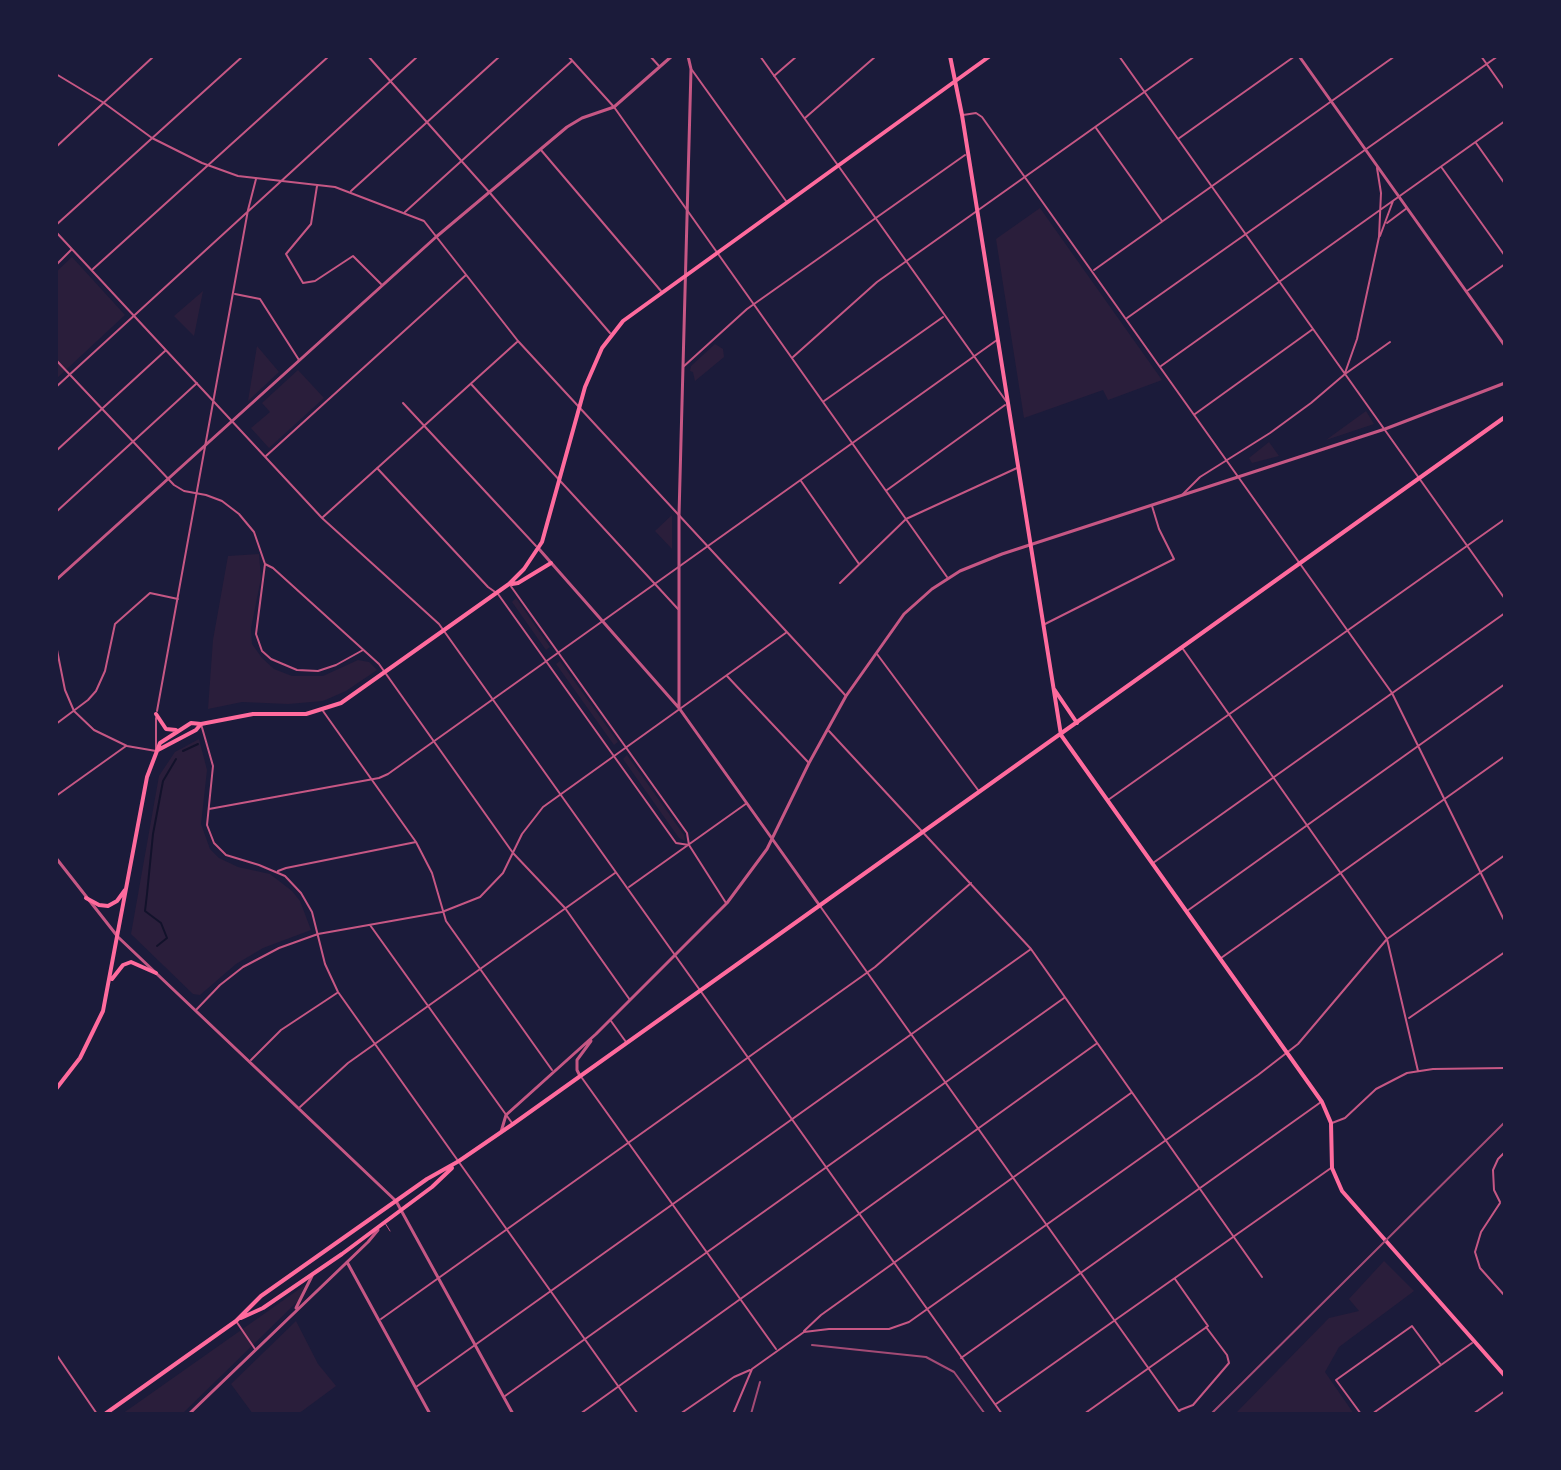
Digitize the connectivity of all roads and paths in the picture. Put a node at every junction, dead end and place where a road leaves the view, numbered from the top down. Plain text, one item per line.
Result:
1 (154, 56) edge
2 (243, 56) edge
3 (329, 56) edge
4 (368, 56) edge
5 (418, 56) edge
6 (500, 56) edge
7 (568, 56) edge
8 (650, 56) edge
9 (672, 56) edge
10 (688, 56) edge
11 (760, 56) edge
12 (797, 56) edge
13 (876, 56) edge
14 (934, 56) edge
15 (942, 56) edge
16 (950, 56) edge
17 (990, 56) edge
18 (1119, 56) edge
19 (1195, 56) edge
20 (1297, 56) edge
21 (1395, 56) edge
22 (1481, 56) edge
23 (1498, 56) edge
24 (572, 61) junction
25 (1486, 63) junction
26 (660, 67) junction
27 (691, 69) junction
28 (56, 74) edge
29 (774, 76) junction
30 (390, 81) junction
31 (956, 82) junction
32 (1505, 90) edge
33 (1144, 92) junction
34 (1331, 102) junction
35 (104, 103) junction
36 (614, 107) junction
37 (962, 115) junction
38 (804, 118) junction
39 (1505, 121) edge
40 (426, 122) junction
41 (1095, 127) junction
42 (152, 138) junction
43 (1178, 139) junction
44 (1475, 143) junction
45 (56, 147) edge
46 (541, 149) junction
47 (1365, 149) junction
48 (968, 153) junction
49 (462, 161) junction
50 (208, 164) junction
51 (1376, 164) junction
52 (838, 165) junction
53 (1441, 167) junction
54 (1025, 177) junction
55 (256, 178) junction
56 (281, 180) junction
57 (1505, 184) edge
58 (317, 185) junction
59 (1212, 186) junction
60 (350, 192) junction
61 (490, 193) junction
62 (1399, 196) junction
63 (1394, 200) junction
64 (787, 202) junction
65 (1407, 208) junction
66 (1381, 209) junction
67 (248, 210) junction
68 (977, 211) junction
69 (687, 212) junction
70 (404, 213) junction
71 (875, 219) junction
72 (1163, 222) junction
73 (1386, 224) junction
74 (56, 225) edge
75 (56, 232) edge
76 (1246, 234) junction
77 (436, 237) junction
78 (1379, 237) junction
79 (72, 249) junction
80 (717, 253) junction
81 (1505, 256) edge
82 (906, 261) junction
83 (1505, 264) edge
84 (56, 265) edge
85 (92, 270) junction
86 (1093, 271) junction
87 (466, 275) junction
88 (684, 275) junction
89 (1279, 281) junction
90 (382, 285) junction
91 (1466, 291) junction
92 (662, 292) junction
93 (234, 294) junction
94 (754, 305) junction
95 (134, 315) junction
96 (945, 316) junction
97 (1126, 318) junction
98 (1313, 329) junction
99 (611, 334) junction
100 (997, 340) junction
101 (518, 341) junction
102 (1390, 342) dead end
103 (1505, 346) edge
104 (166, 350) junction
105 (974, 355) junction
106 (792, 357) junction
107 (56, 360) edge
108 (299, 361) junction
109 (1160, 367) junction
110 (682, 368) junction
111 (69, 374) junction
112 (1345, 374) junction
113 (197, 383) junction
114 (1505, 383) edge
115 (471, 384) junction
116 (56, 387) edge
117 (214, 402) junction
118 (823, 402) junction
119 (403, 403) dead end
120 (1008, 404) junction
121 (580, 407) junction
122 (102, 408) junction
123 (1194, 414) junction
124 (1505, 417) edge
125 (232, 422) junction
126 (424, 426) junction
127 (1385, 429) junction
128 (133, 442) junction
129 (852, 443) junction
130 (206, 445) junction
131 (56, 451) edge
132 (265, 457) junction
133 (1227, 460) junction
134 (1018, 467) junction
135 (377, 468) junction
136 (1239, 477) junction
137 (168, 479) junction
138 (1420, 479) junction
139 (800, 480) junction
140 (561, 481) junction
141 (886, 491) junction
142 (198, 493) junction
143 (1181, 496) junction
144 (1152, 505) junction
145 (56, 512) edge
146 (679, 515) junction
147 (322, 518) junction
148 (906, 519) junction
149 (1505, 519) edge
150 (1030, 545) junction
151 (1468, 545) junction
152 (708, 546) junction
153 (539, 549) junction
154 (551, 563) junction
155 (1301, 563) junction
156 (265, 564) junction
157 (859, 564) junction
158 (679, 566) junction
159 (948, 578) junction
160 (56, 580) edge
161 (655, 583) junction
162 (840, 583) dead end
163 (509, 584) junction
164 (498, 594) junction
165 (178, 599) junction
166 (1505, 599) edge
167 (679, 610) junction
168 (1505, 613) edge
169 (601, 621) junction
170 (1043, 626) junction
171 (1349, 630) junction
172 (444, 632) junction
173 (787, 632) junction
174 (56, 645) edge
175 (1182, 648) junction
176 (364, 649) junction
177 (56, 651) edge
178 (558, 652) junction
179 (876, 653) junction
180 (546, 660) junction
181 (385, 674) junction
182 (726, 675) junction
183 (1050, 680) junction
184 (1505, 684) edge
185 (1392, 693) junction
186 (846, 696) junction
187 (492, 699) junction
188 (679, 708) junction
189 (74, 711) junction
190 (323, 711) junction
191 (156, 714) junction
192 (1230, 715) junction
193 (1077, 723) junction
194 (56, 724) edge
195 (201, 724) junction
196 (179, 729) junction
197 (827, 729) junction
198 (1061, 735) junction
199 (433, 741) junction
200 (127, 746) junction
201 (1419, 746) junction
202 (626, 747) junction
203 (156, 751) junction
204 (614, 755) junction
205 (1505, 756) edge
206 (809, 763) junction
207 (371, 778) junction
208 (1273, 778) junction
209 (980, 792) junction
210 (560, 794) junction
211 (56, 796) edge
212 (1445, 799) junction
213 (1107, 800) junction
214 (747, 803) junction
215 (209, 809) junction
216 (1307, 825) junction
217 (923, 832) junction
218 (772, 838) junction
219 (416, 842) junction
220 (689, 845) junction
221 (513, 853) junction
222 (1505, 855) edge
223 (56, 858) edge
224 (1152, 863) junction
225 (277, 872) junction
226 (616, 872) junction
227 (1342, 873) junction
228 (1480, 873) junction
229 (971, 883) junction
230 (127, 888) junction
231 (628, 888) junction
232 (86, 898) junction
233 (727, 903) junction
234 (820, 906) junction
235 (565, 908) junction
236 (1186, 911) junction
237 (442, 912) junction
238 (1505, 922) edge
239 (370, 925) junction
240 (318, 934) junction
241 (118, 937) junction
242 (1387, 939) junction
243 (1031, 949) junction
244 (1505, 952) edge
245 (675, 955) junction
246 (1220, 958) junction
247 (479, 970) junction
248 (156, 973) junction
249 (867, 973) junction
250 (109, 984) junction
251 (700, 991) junction
252 (338, 992) junction
253 (1065, 997) junction
254 (630, 1000) junction
255 (429, 1006) junction
256 (196, 1011) junction
257 (1407, 1019) junction
258 (610, 1020) junction
259 (596, 1034) junction
260 (912, 1035) junction
261 (627, 1043) junction
262 (1098, 1043) junction
263 (375, 1044) junction
264 (1287, 1053) junction
265 (748, 1058) junction
266 (249, 1062) junction
267 (1505, 1068) edge
268 (553, 1071) junction
269 (1418, 1071) junction
270 (581, 1076) junction
271 (945, 1083) junction
272 (56, 1089) edge
273 (1132, 1092) junction
274 (1322, 1102) junction
275 (299, 1108) junction
276 (506, 1115) junction
277 (792, 1120) junction
278 (1331, 1123) junction
279 (513, 1124) junction
280 (979, 1130) junction
281 (501, 1133) junction
282 (1165, 1141) junction
283 (629, 1144) junction
284 (1505, 1152) edge
285 (459, 1161) junction
286 (826, 1168) junction
287 (1332, 1168) junction
288 (1013, 1178) junction
289 (1200, 1189) junction
290 (396, 1201) junction
291 (1505, 1201) edge
292 (1500, 1203) junction
293 (673, 1205) junction
294 (401, 1209) junction
295 (860, 1215) junction
296 (383, 1223) junction
297 (1047, 1225) junction
298 (507, 1229) junction
299 (390, 1231) dead end
300 (1234, 1235) junction
301 (707, 1253) junction
302 (347, 1262) junction
303 (894, 1263) junction
304 (313, 1273) junction
305 (1081, 1273) junction
306 (439, 1277) junction
307 (1262, 1277) dead end
308 (1174, 1278) junction
309 (422, 1284) dead end
310 (424, 1288) junction
311 (551, 1292) junction
312 (1505, 1296) edge
313 (740, 1300) junction
314 (928, 1310) junction
315 (294, 1312) junction
316 (379, 1320) junction
317 (1115, 1320) junction
318 (236, 1321) junction
319 (1206, 1327) junction
320 (804, 1332) junction
321 (585, 1339) junction
322 (1474, 1341) junction
323 (476, 1345) junction
324 (256, 1350) junction
325 (777, 1350) junction
326 (56, 1354) edge
327 (961, 1358) junction
328 (61, 1361) junction
329 (56, 1364) edge
330 (1441, 1365) junction
331 (1149, 1368) junction
332 (752, 1369) junction
333 (1505, 1376) edge
334 (618, 1387) junction
335 (416, 1388) junction
336 (1505, 1391) edge
337 (504, 1397) junction
338 (996, 1405) junction
339 (1180, 1412) edge
340 (97, 1414) edge
341 (105, 1414) edge
342 (189, 1414) edge
343 (430, 1414) edge
344 (513, 1414) edge
345 (580, 1414) edge
346 (638, 1414) edge
347 (680, 1414) edge
348 (733, 1414) edge
349 (1002, 1414) edge
350 (1084, 1414) edge
351 (1361, 1414) edge
352 (1372, 1414) edge
353 (1473, 1414) edge

1 - 35 street
2 - 42 street
3 - 50 street
4 - 30 street
5 - 30 street
6 - 40 street
7 - 24 street
8 - 26 street
9 - 26 street
10 - 27 street
11 - 29 street
12 - 29 street
13 - 38 street
14 - 15 street
16 - 31 main road
17 - 31 main road
18 - 33 street
19 - 33 street
20 - 34 street
20 - 43 street
21 - 34 street
22 - 25 street
23 - 25 street
24 - 36 street
24 - 49 street
25 - 32 street
25 - 47 street
26 - 36 street
27 - 64 street
27 - 69 street
28 - 35 street
29 - 38 street
30 - 40 street
30 - 56 street
31 - 37 main road
31 - 52 main road
33 - 41 street
33 - 43 street
34 - 47 street
34 - 59 street
35 - 42 street
35 - 45 street
36 - 46 street
36 - 69 street
37 - 48 main road
37 - 54 street
38 - 52 street
39 - 44 street
40 - 49 street
40 - 60 street
41 - 54 street
41 - 72 street
42 - 50 street
42 - 74 street
43 - 59 street
44 - 53 street
44 - 57 street
46 - 61 street
46 - 92 street
47 - 51 street
47 - 76 street
48 - 68 main road
48 - 71 street
49 - 61 street
49 - 70 street
50 - 55 street
50 - 85 street
51 - 62 street
51 - 66 street
52 - 64 main road
52 - 71 street
53 - 62 street
53 - 81 street
54 - 68 street
54 - 86 street
55 - 56 street
55 - 67 street
56 - 58 street
56 - 67 street
58 - 60 street
58 - 90 street
59 - 72 street
59 - 76 street
60 - 70 street
61 - 77 street
61 - 99 street
62 - 63 street
62 - 65 street
63 - 66 street
63 - 73 street
64 - 80 main road
65 - 73 street
65 - 91 street
66 - 78 street
66 - 89 street
67 - 93 street
67 - 95 street
68 - 82 street
68 - 100 main road
69 - 80 street
69 - 88 street
70 - 77 street
71 - 82 street
71 - 94 street
72 - 86 street
73 - 78 street
75 - 79 street
76 - 89 street
76 - 97 street
77 - 87 street
77 - 90 street
78 - 112 street
79 - 84 street
79 - 85 street
80 - 88 main road
80 - 94 street
82 - 96 street
82 - 106 street
83 - 91 street
85 - 95 street
86 - 97 street
87 - 101 street
87 - 132 street
88 - 92 main road
88 - 110 street
89 - 98 street
89 - 109 street
90 - 108 street
91 - 103 street
92 - 99 main road
93 - 108 street
93 - 117 street
94 - 106 street
94 - 110 street
95 - 104 street
95 - 111 street
96 - 105 street
96 - 118 street
97 - 109 street
98 - 112 street
98 - 123 street
99 - 121 main road
100 - 105 street
100 - 120 main road
101 - 115 street
101 - 121 street
102 - 112 street
104 - 113 street
104 - 122 street
105 - 120 street
105 - 129 street
106 - 118 street
107 - 111 street
108 - 125 street
109 - 123 street
110 - 146 street
111 - 116 street
111 - 122 street
112 - 127 street
112 - 133 street
113 - 117 street
113 - 128 street
114 - 127 street
115 - 126 street
115 - 140 street
117 - 125 street
117 - 130 street
118 - 129 street
119 - 126 street
120 - 134 main road
120 - 141 street
121 - 140 main road
121 - 146 street
122 - 128 street
122 - 131 street
123 - 133 street
124 - 138 main road
125 - 130 street
125 - 132 street
126 - 135 street
126 - 153 street
127 - 136 street
127 - 138 street
128 - 137 street
128 - 145 street
129 - 139 street
129 - 141 street
130 - 137 street
130 - 142 street
132 - 147 street
133 - 136 street
133 - 143 street
134 - 148 street
134 - 150 main road
135 - 147 street
135 - 164 street
136 - 143 street
136 - 155 street
137 - 142 street
137 - 160 street
138 - 151 street
138 - 155 main road
139 - 152 street
139 - 157 street
140 - 153 main road
140 - 161 street
141 - 148 street
142 - 156 street
142 - 165 street
143 - 144 street
144 - 150 street
144 - 170 street
146 - 152 street
146 - 158 street
147 - 172 street
148 - 157 street
148 - 159 street
149 - 151 street
150 - 159 street
150 - 170 main road
151 - 166 street
151 - 171 street
152 - 158 street
152 - 173 street
153 - 154 street
153 - 163 main road
154 - 163 main road
154 - 169 street
155 - 171 street
155 - 175 main road
156 - 176 street
156 - 176 street
157 - 162 street
158 - 161 street
158 - 167 street
159 - 179 street
161 - 167 street
161 - 169 street
163 - 164 main road
163 - 178 street
164 - 172 main road
164 - 180 street
165 - 189 street
165 - 191 street
167 - 188 street
168 - 185 street
169 - 178 street
169 - 188 street
170 - 183 main road
171 - 185 street
171 - 192 street
172 - 181 main road
172 - 187 street
173 - 182 street
173 - 186 street
174 - 177 street
175 - 192 street
175 - 193 main road
176 - 181 street
177 - 189 street
178 - 180 street
178 - 202 street
179 - 186 street
179 - 209 street
180 - 187 street
180 - 204 street
181 - 190 main road
181 - 199 street
182 - 188 street
182 - 206 street
183 - 193 main road
183 - 198 main road
184 - 201 street
185 - 201 street
185 - 208 street
186 - 197 street
187 - 199 street
187 - 210 street
188 - 202 street
188 - 214 street
189 - 194 street
189 - 200 street
190 - 195 main road
190 - 207 street
191 - 196 main road
191 - 203 street
192 - 208 street
192 - 213 street
193 - 198 main road
195 - 196 main road
195 - 203 main road
195 - 215 street
196 - 203 main road
197 - 206 street
197 - 217 street
198 - 209 main road
198 - 213 main road
199 - 207 street
199 - 221 street
200 - 203 street
200 - 211 street
201 - 212 street
201 - 216 street
202 - 204 street
202 - 220 street
203 - 230 main road
204 - 210 street
204 - 220 street
205 - 212 street
206 - 218 street
207 - 215 street
207 - 219 street
208 - 216 street
208 - 224 street
209 - 217 main road
210 - 221 street
210 - 226 street
212 - 227 street
212 - 228 street
213 - 224 main road
214 - 218 street
214 - 220 street
215 - 225 street
216 - 227 street
216 - 236 street
217 - 229 street
217 - 234 main road
218 - 233 street
218 - 234 street
219 - 225 street
219 - 237 street
220 - 231 street
220 - 233 street
221 - 235 street
221 - 237 street
222 - 228 street
223 - 232 street
224 - 236 main road
225 - 240 street
226 - 231 street
226 - 235 street
227 - 242 street
227 - 246 street
228 - 238 street
228 - 242 street
229 - 243 street
229 - 249 street
230 - 232 main road
230 - 241 main road
231 - 245 street
232 - 241 street
233 - 245 street
234 - 249 street
234 - 251 main road
235 - 247 street
235 - 254 street
236 - 246 main road
237 - 239 street
237 - 247 street
239 - 240 street
239 - 255 street
240 - 252 street
240 - 256 street
241 - 248 street
241 - 250 main road
242 - 257 street
242 - 264 street
243 - 253 street
243 - 260 street
244 - 257 street
245 - 251 street
245 - 254 street
246 - 264 main road
247 - 255 street
247 - 268 street
248 - 250 main road
248 - 256 street
249 - 260 street
249 - 265 street
250 - 272 main road
251 - 261 main road
251 - 265 street
252 - 263 street
252 - 266 street
253 - 262 street
253 - 271 street
254 - 258 street
255 - 263 street
255 - 276 street
256 - 266 street
257 - 269 street
258 - 259 street
258 - 261 street
259 - 268 street
259 - 270 street
260 - 271 street
260 - 277 street
261 - 270 main road
262 - 273 street
262 - 280 street
263 - 275 street
263 - 285 street
264 - 274 main road
264 - 282 street
265 - 277 street
265 - 283 street
266 - 275 street
267 - 269 street
268 - 276 street
269 - 278 street
270 - 279 main road
270 - 283 street
271 - 280 street
271 - 286 street
273 - 282 street
273 - 288 street
274 - 278 main road
274 - 289 street
275 - 290 street
276 - 279 street
276 - 281 street
277 - 286 street
277 - 293 street
278 - 287 main road
279 - 281 main road
280 - 288 street
280 - 295 street
281 - 285 main road
282 - 289 street
282 - 297 street
283 - 293 street
283 - 298 street
284 - 292 street
285 - 290 main road
285 - 294 main road
285 - 298 street
286 - 295 street
286 - 301 street
287 - 300 street
287 - 322 main road
288 - 297 street
288 - 303 street
289 - 300 street
289 - 305 street
290 - 294 street
290 - 318 main road
291 - 292 street
292 - 312 street
293 - 301 street
293 - 311 street
294 - 296 main road
294 - 306 street
295 - 303 street
295 - 313 street
296 - 299 lane
296 - 302 street
296 - 304 main road
297 - 305 street
297 - 314 street
298 - 306 street
298 - 311 street
300 - 307 street
300 - 308 street
301 - 313 street
301 - 321 street
302 - 315 street
302 - 316 street
303 - 314 street
303 - 320 street
304 - 315 street
304 - 318 main road
305 - 317 street
305 - 327 street
306 - 310 street
306 - 323 street
308 - 317 street
308 - 319 street
309 - 310 lane
310 - 316 street
311 - 321 street
311 - 323 street
313 - 325 street
313 - 334 street
314 - 320 street
314 - 327 street
315 - 324 street
316 - 335 street
317 - 331 street
317 - 338 street
318 - 324 street
318 - 341 main road
319 - 331 street
319 - 339 street
320 - 325 street
321 - 334 street
321 - 337 street
322 - 330 street
322 - 333 main road
323 - 335 street
323 - 337 street
324 - 342 street
325 - 332 street
326 - 328 street
327 - 338 street
328 - 329 street
328 - 340 street
330 - 351 street
330 - 352 street
331 - 339 street
331 - 350 street
332 - 347 street
332 - 348 street
334 - 345 street
334 - 346 street
335 - 343 street
336 - 353 street
337 - 344 street
338 - 349 street

